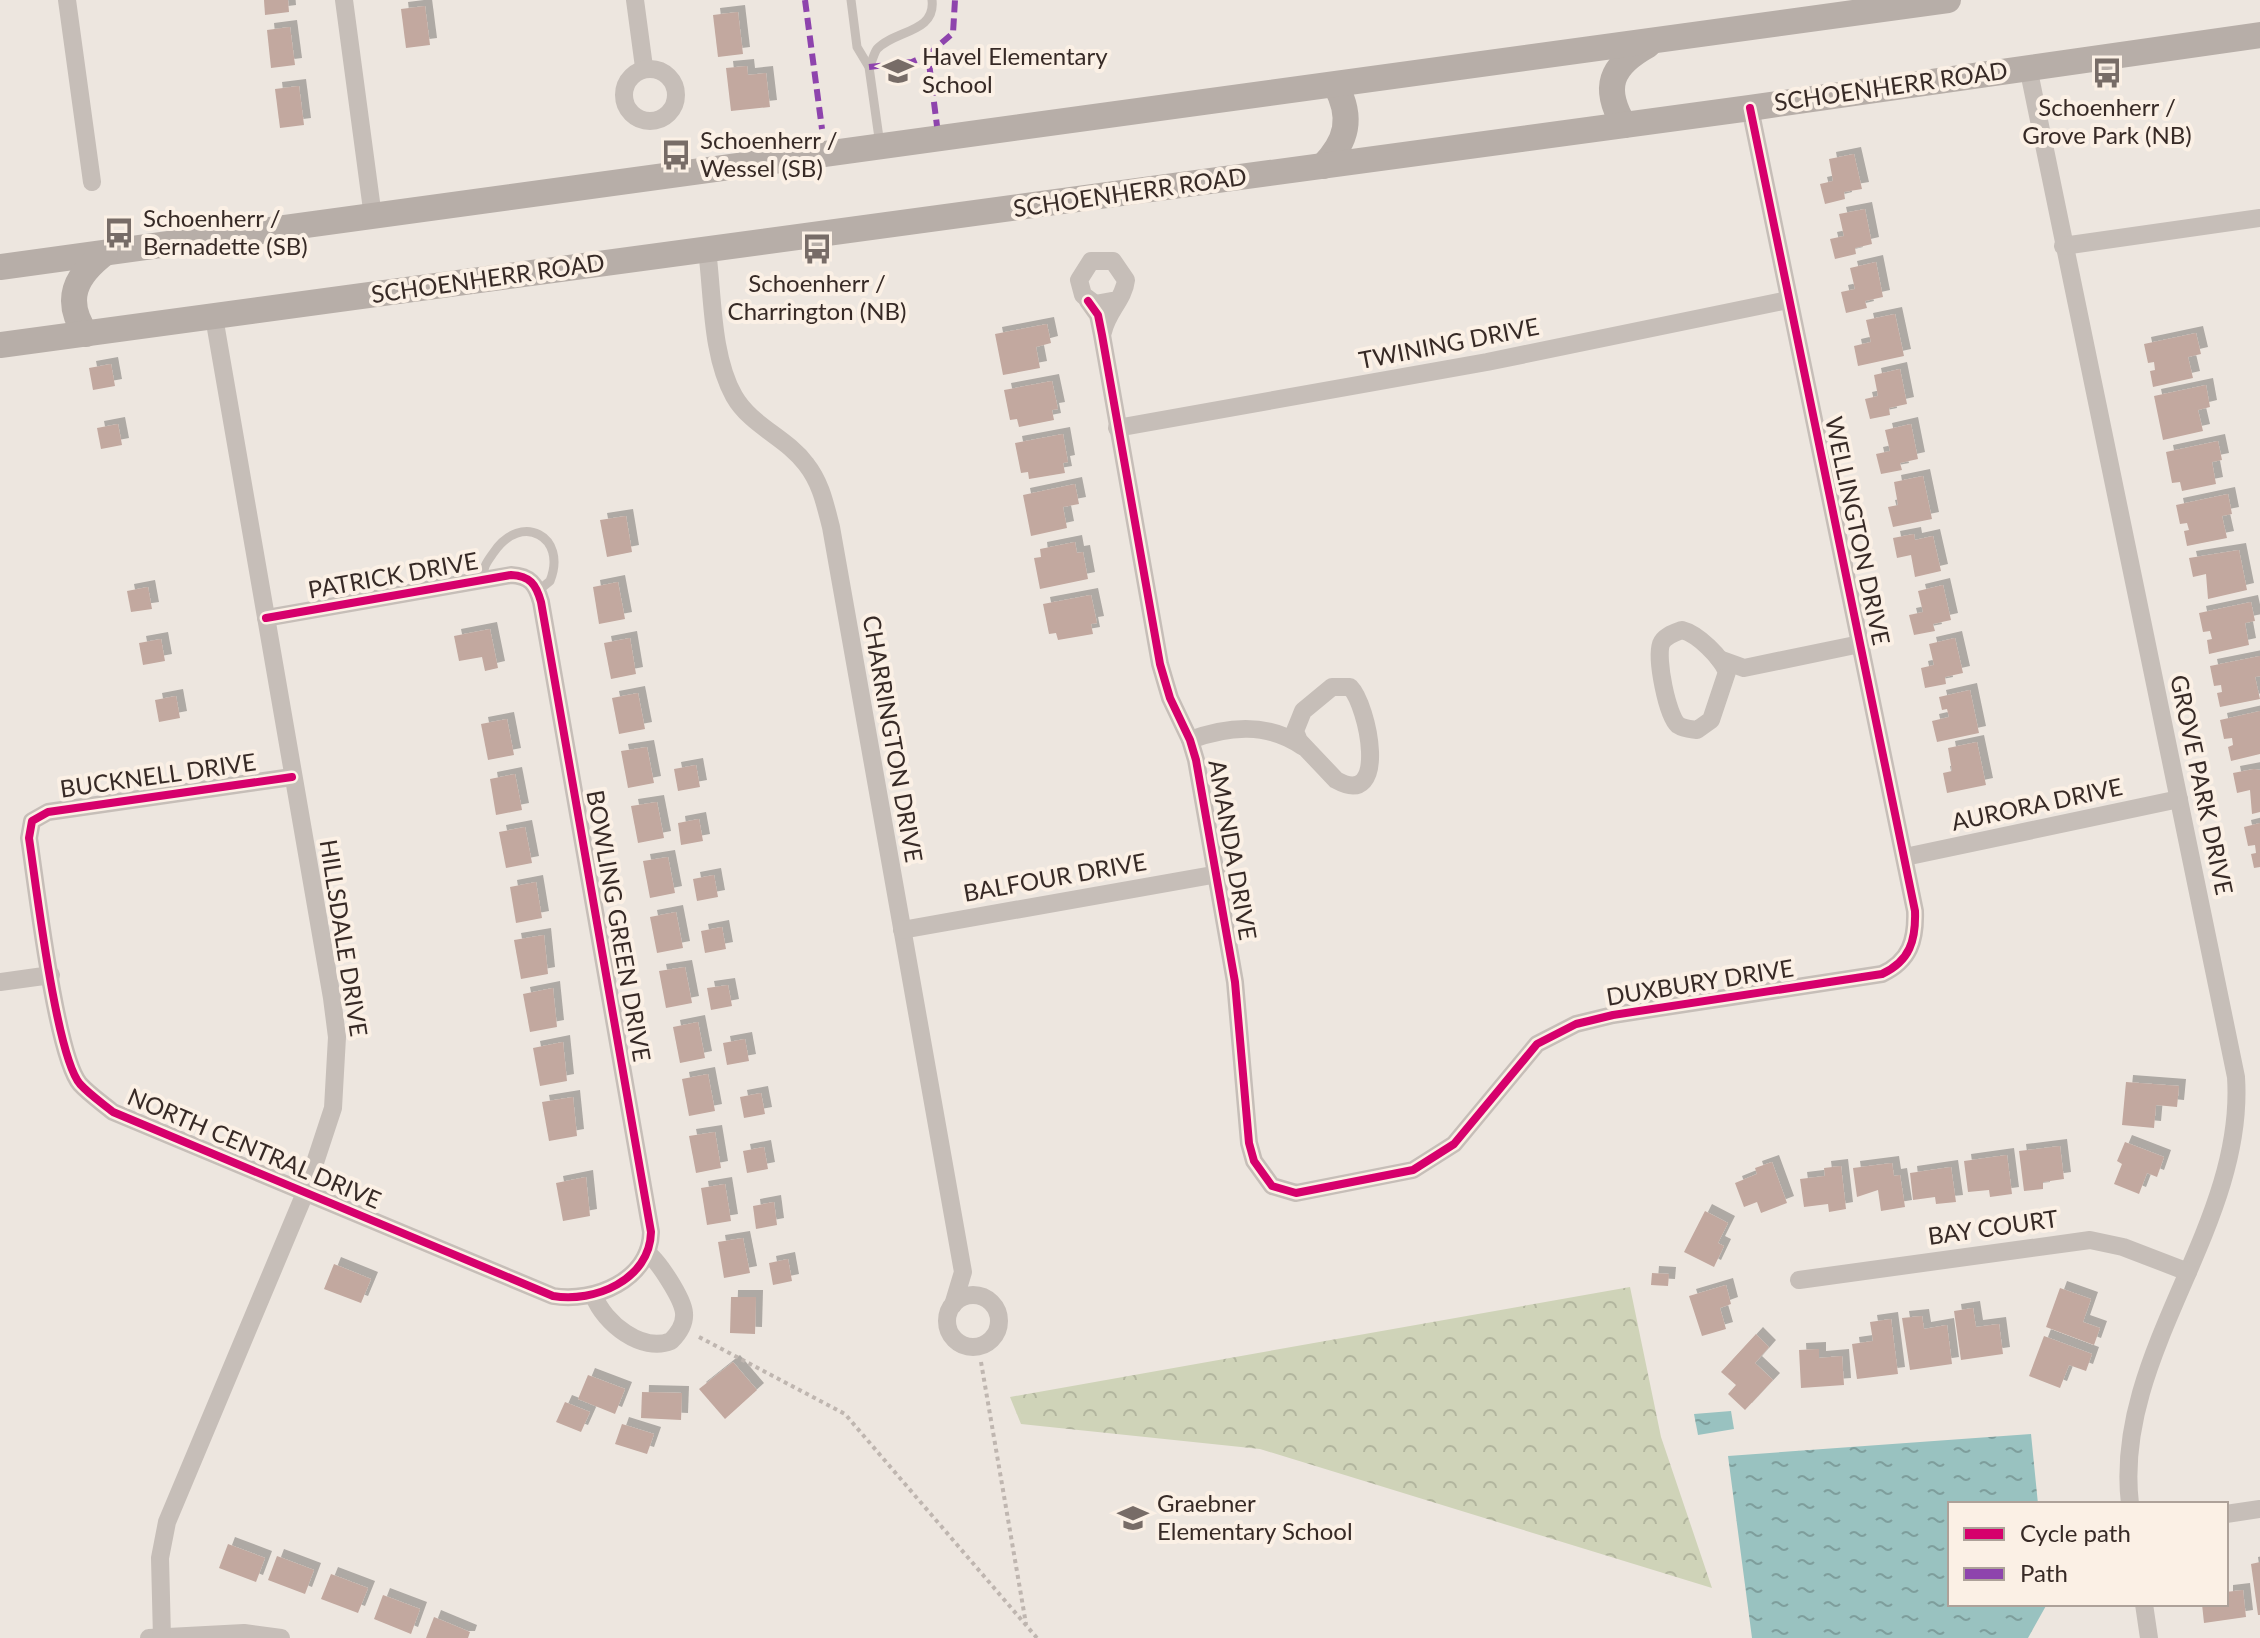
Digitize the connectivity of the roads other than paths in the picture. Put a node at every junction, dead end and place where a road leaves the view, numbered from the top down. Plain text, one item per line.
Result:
1 (67, 0) edge
2 (344, 0) edge
3 (635, 0) edge
4 (851, 0) edge
5 (932, 0) edge
6 (1948, 0) edge
7 (2260, 35) edge
8 (1654, 41) junction
9 (644, 67) dead end
10 (869, 67) junction
11 (2028, 67) junction
12 (1336, 86) junction
13 (1750, 108) junction
14 (1624, 125) junction
15 (880, 148) junction
16 (1323, 166) junction
17 (92, 182) dead end
18 (373, 217) junction
19 (2260, 218) edge
20 (2063, 246) junction
21 (707, 250) junction
22 (105, 253) junction
23 (0, 267) edge
24 (1117, 300) junction
25 (1788, 300) junction
26 (1088, 301) junction
27 (214, 317) junction
28 (86, 334) junction
29 (1102, 335) junction
30 (0, 345) edge
31 (1117, 428) junction
32 (484, 580) junction
33 (532, 584) junction
34 (266, 618) junction
35 (1860, 644) junction
36 (1719, 659) junction
37 (1744, 668) junction
38 (1722, 690) junction
39 (1303, 711) junction
40 (1276, 733) junction
41 (1190, 740) junction
42 (1305, 748) junction
43 (292, 777) junction
44 (2179, 799) junction
45 (32, 821) joint
46 (1905, 857) junction
47 (1218, 874) junction
48 (902, 930) junction
49 (1904, 960) joint
50 (51, 975) junction
51 (0, 982) edge
52 (1272, 1186) joint
53 (305, 1193) junction
54 (647, 1253) junction
55 (963, 1272) junction
56 (2188, 1272) junction
57 (1799, 1280) dead end
58 (594, 1296) junction
59 (984, 1297) junction
60 (953, 1305) junction
61 (2130, 1502) edge
62 (2260, 1509) edge
63 (2228, 1514) edge
64 (2144, 1606) edge
65 (158, 1637) edge
66 (281, 1638) edge
67 (2149, 1638) edge

1 - 17 street
2 - 18 street
3 - 9 street
4 - 10 lane
5 - 10 lane
6 - 8 main road
7 - 11 main road, SCHOENHERR ROAD
8 - 12 main road
8 - 14 main road
10 - 15 lane
11 - 13 main road, SCHOENHERR ROAD
11 - 20 street, GROVE PARK DRIVE
12 - 15 main road
12 - 16 main road
13 - 14 main road, SCHOENHERR ROAD
13 - 25 street, WELLINGTON DRIVE
14 - 16 main road, SCHOENHERR ROAD
15 - 18 main road
16 - 21 main road, SCHOENHERR ROAD
18 - 22 main road
19 - 20 street
20 - 44 street, GROVE PARK DRIVE
21 - 27 main road, SCHOENHERR ROAD
21 - 48 street, CHARRINGTON DRIVE
22 - 23 main road
22 - 28 main road
24 - 26 street
24 - 26 street
24 - 29 street
25 - 31 street, TWINING DRIVE
25 - 35 street, WELLINGTON DRIVE
26 - 29 street, AMANDA DRIVE
27 - 28 main road, SCHOENHERR ROAD
27 - 34 street, HILLSDALE DRIVE
28 - 30 main road, SCHOENHERR ROAD
29 - 31 street, AMANDA DRIVE
31 - 41 street, AMANDA DRIVE
32 - 33 street, PATRICK DRIVE
32 - 33 lane
32 - 34 street, PATRICK DRIVE
33 - 54 street, BOWLING GREEN DRIVE
34 - 43 street, HILLSDALE DRIVE
35 - 37 street
35 - 46 street, WELLINGTON DRIVE
36 - 37 street
36 - 38 street
36 - 38 street
37 - 38 street
39 - 40 street
39 - 42 street
39 - 42 street
40 - 41 street
40 - 42 street
41 - 47 street, AMANDA DRIVE
43 - 45 street, BUCKNELL DRIVE
43 - 53 street, HILLSDALE DRIVE
44 - 46 street, AURORA DRIVE
44 - 56 street, GROVE PARK DRIVE
45 - 50 street, NORTH CENTRAL DRIVE
46 - 49 street, WELLINGTON DRIVE
47 - 48 street, BALFOUR DRIVE
47 - 52 street, AMANDA DRIVE
48 - 55 street, CHARRINGTON DRIVE
49 - 52 street, DUXBURY DRIVE
50 - 51 street
50 - 53 street, NORTH CENTRAL DRIVE
53 - 58 street, NORTH CENTRAL DRIVE
53 - 65 street, HILLSDALE DRIVE
54 - 58 street
54 - 58 street
55 - 59 street, CHARRINGTON DRIVE
55 - 60 street, CHARRINGTON DRIVE
56 - 57 street, BAY COURT
56 - 61 street, GROVE PARK DRIVE
59 - 60 street
59 - 60 street, CHARRINGTON DRIVE
62 - 63 street
64 - 67 street
65 - 66 street

